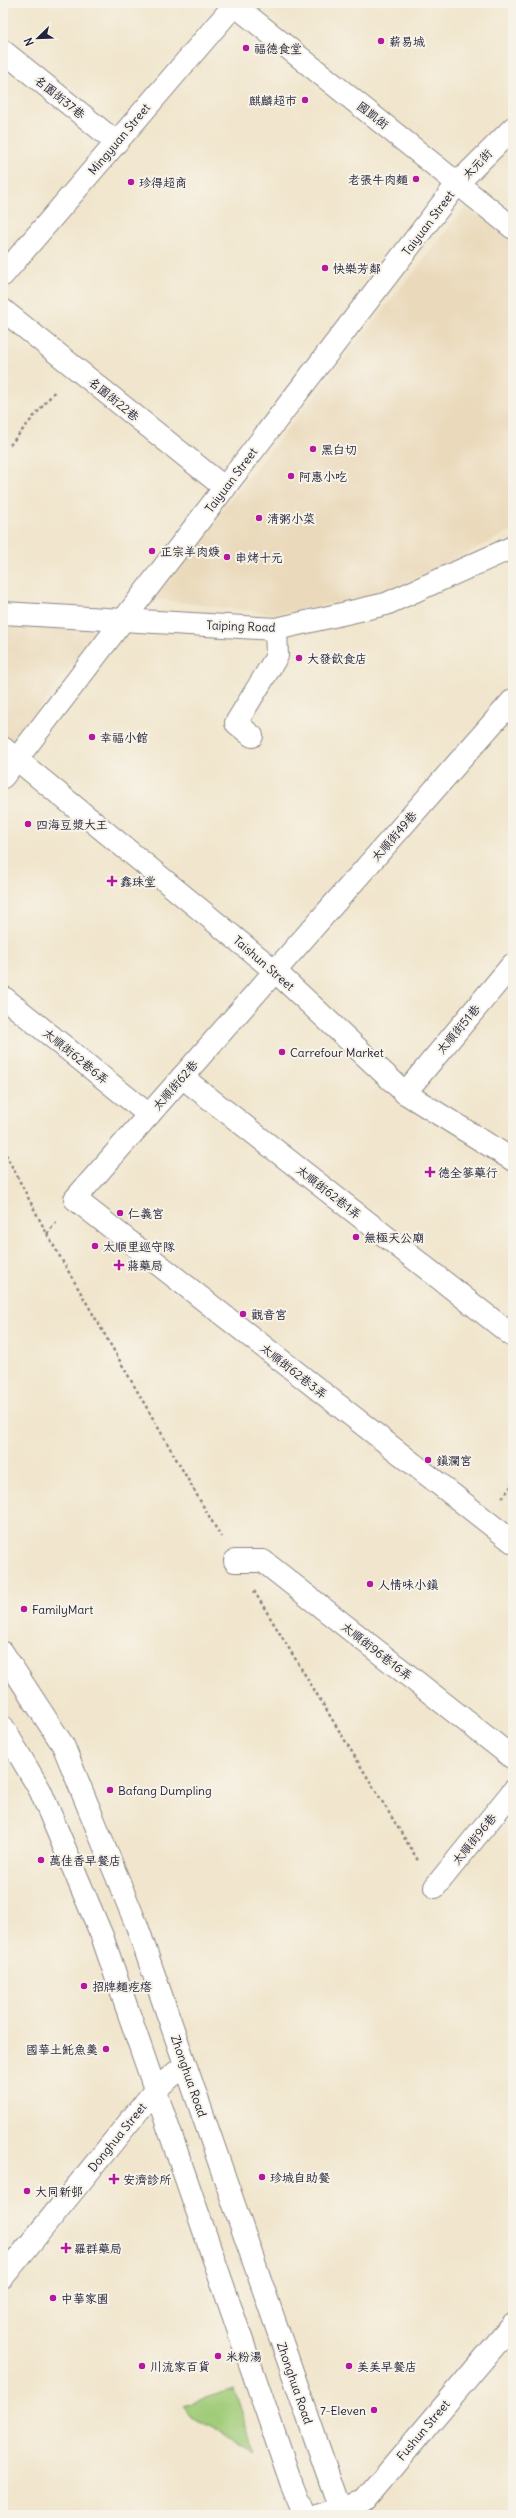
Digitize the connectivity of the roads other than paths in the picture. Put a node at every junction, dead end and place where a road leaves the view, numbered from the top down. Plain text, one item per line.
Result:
1 (234, 4) edge
2 (3, 51) edge
3 (513, 128) edge
4 (116, 142) junction
5 (458, 184) junction
6 (513, 228) edge
7 (3, 276) edge
8 (3, 310) edge
9 (225, 488) junction
10 (513, 547) edge
11 (3, 613) edge
12 (124, 621) junction
13 (276, 629) junction
14 (511, 706) edge
15 (252, 736) dead end
16 (3, 737) edge
17 (10, 754) edge
18 (3, 777) edge
19 (512, 965) dead end
20 (275, 971) junction
21 (3, 997) edge
22 (182, 1077) junction
23 (405, 1093) junction
24 (149, 1116) junction
25 (513, 1160) edge
26 (75, 1199) joint
27 (513, 1336) edge
28 (513, 1542) edge
29 (235, 1561) road end
30 (3, 1653) edge
31 (3, 1727) edge
32 (513, 1758) edge
33 (513, 1791) edge
34 (435, 1887) road end
35 (184, 2065) junction
36 (156, 2089) junction
37 (3, 2277) edge
38 (513, 2324) edge
39 (333, 2513) edge
40 (304, 2515) edge

1 - 4 street, Mingyuan Street
1 - 5 street, 國凱街
2 - 4 street, 名園街37巷
3 - 5 street, 太元街
4 - 7 street, Mingyuan Street
5 - 6 street, 國凱街
5 - 9 street, Taiyuan Street
8 - 9 street, 名園街22巷
9 - 12 street, Taiyuan Street
10 - 13 street, Taiping Road
11 - 12 street, Taiping Road
12 - 13 street, Taiping Road
12 - 17 street, Taiyuan Street
13 - 15 street
14 - 20 street, 太順街49巷
16 - 17 street, Taishun Street
17 - 18 street, Taiyuan Street
17 - 20 street, Taishun Street
19 - 23 street, 太順街51巷
20 - 22 street, 太順街62巷
20 - 23 street, Taishun Street
21 - 24 street, 太順街62巷6弄
22 - 24 street, 太順街62巷
22 - 27 street, 太順街62巷1弄
23 - 25 street, Taishun Street
24 - 26 street, 太順街62巷
26 - 28 street, 太順街62巷3弄
29 - 32 street, 太順街96巷16弄
30 - 35 street, Zhonghua Road
31 - 36 street
33 - 34 street, 太順街96巷
35 - 36 street, Donghua Street
35 - 39 street, Zhonghua Road
36 - 37 street, Donghua Street
36 - 40 street
38 - 39 street, Fushun Street

